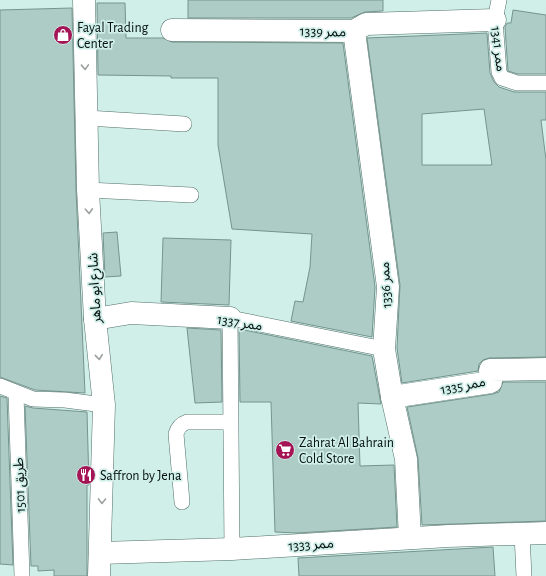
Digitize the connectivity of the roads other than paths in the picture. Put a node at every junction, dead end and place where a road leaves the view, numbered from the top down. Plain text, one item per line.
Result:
1 (84, 0) edge
2 (497, 10) edge
3 (172, 30) dead end
4 (354, 31) junction
5 (546, 83) edge
6 (87, 118) junction
7 (184, 124) dead end
8 (88, 190) junction
9 (191, 195) dead end
10 (95, 318) junction
11 (230, 318) junction
12 (384, 349) junction
13 (546, 368) edge
14 (0, 386) edge
15 (16, 394) junction
16 (392, 397) junction
17 (104, 405) junction
18 (230, 422) junction
19 (182, 502) dead end
20 (546, 533) edge
21 (522, 534) junction
22 (410, 538) junction
23 (232, 549) junction
24 (100, 553) junction
25 (22, 576) edge
26 (99, 576) edge
27 (524, 576) edge

1 -> 6 street, شارع ابو ماهر
2 - 4 street, ممر 1339
2 - 5 lane, ممر 1341
3 - 4 street, ممر 1339
4 - 12 street, ممر 1336
6 - 7 lane
6 - 8 street, شارع ابو ماهر
8 - 9 lane
8 -> 10 street, شارع ابو ماهر
10 - 11 street, ممر 1337
10 -> 17 street, شارع ابو ماهر
11 - 12 lane, ممر 1337
11 - 18 lane
12 - 16 street, ممر 1336
13 - 16 street, ممر 1335
14 - 15 lane
15 - 17 lane
15 - 25 lane, طريق 1501
16 - 22 street, ممر 1336
17 -> 24 street, شارع ابو ماهر
18 - 19 lane
18 - 23 lane
20 - 21 street, ممر 1333
21 - 22 street, ممر 1333
21 - 27 lane
22 - 23 street, ممر 1333
23 - 24 street, ممر 1333
24 - 26 street, شارع ابو ماهر

